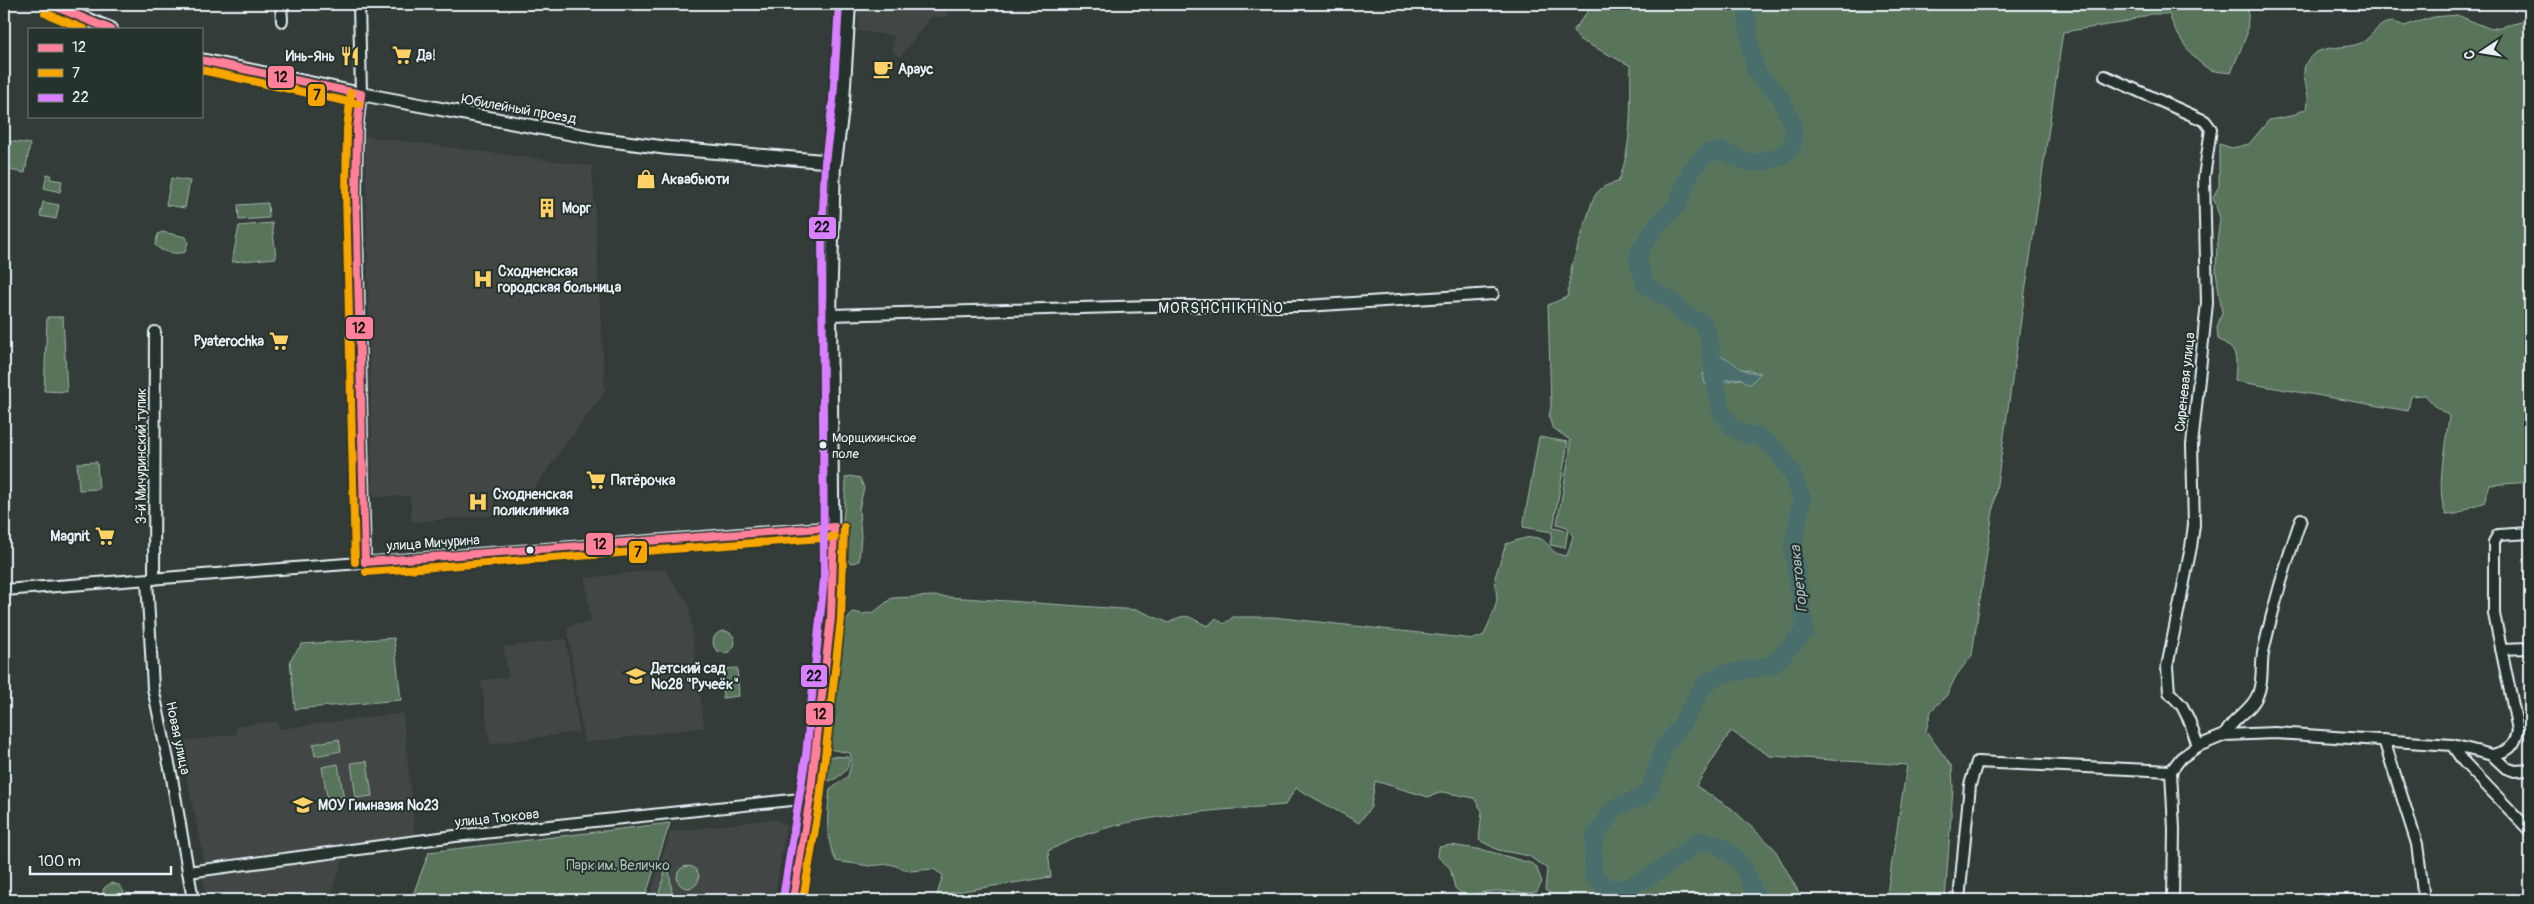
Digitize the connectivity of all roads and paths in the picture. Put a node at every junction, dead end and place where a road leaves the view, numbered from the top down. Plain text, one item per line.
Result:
1 (49, 4) edge
2 (281, 4) edge
3 (359, 4) edge
4 (849, 4) edge
5 (282, 21) dead end
6 (109, 28) edge
7 (202, 60) edge
8 (2105, 76) dead end
9 (361, 94) junction
10 (835, 162) junction
11 (1493, 294) dead end
12 (831, 315) junction
13 (155, 332) dead end
14 (2301, 519) dead end
15 (834, 527) junction
16 (2530, 533) edge
17 (365, 562) junction
18 (151, 580) junction
19 (4, 590) edge
20 (2530, 648) edge
21 (2501, 649) junction
22 (2225, 735) junction
23 (2384, 740) junction
24 (2452, 745) junction
25 (2198, 746) junction
26 (2492, 755) junction
27 (2530, 770) edge
28 (2170, 771) junction
29 (810, 798) junction
30 (2530, 831) edge
31 (188, 872) junction
32 (193, 900) edge
33 (793, 900) edge
34 (1959, 900) edge
35 (2173, 900) edge
36 (2424, 900) edge

1 - 6 main road
2 - 5 street
3 - 9 street
4 - 10 main road
7 - 9 main road, Юбилейный проезд
8 - 25 street, Сиреневая улица
9 - 10 main road, Юбилейный проезд
9 - 17 street
10 - 12 street
11 - 12 street
12 - 15 street
13 - 18 street, 3-й Мичуринский тупик
14 - 22 street
15 - 17 street, улица Мичурина
15 - 29 street
16 - 21 street
17 - 18 street, улица Мичурина
18 - 19 street, улица Мичурина
18 - 31 street, Новая улица
20 - 21 street
21 - 26 street
22 - 23 street
22 - 25 street
23 - 24 street
23 - 36 street
24 - 26 street
24 - 30 street
25 - 28 street
26 - 27 street
28 - 34 street
28 - 35 street
29 - 31 street, улица Тюкова
29 - 33 street
31 - 32 street, Новая улица

